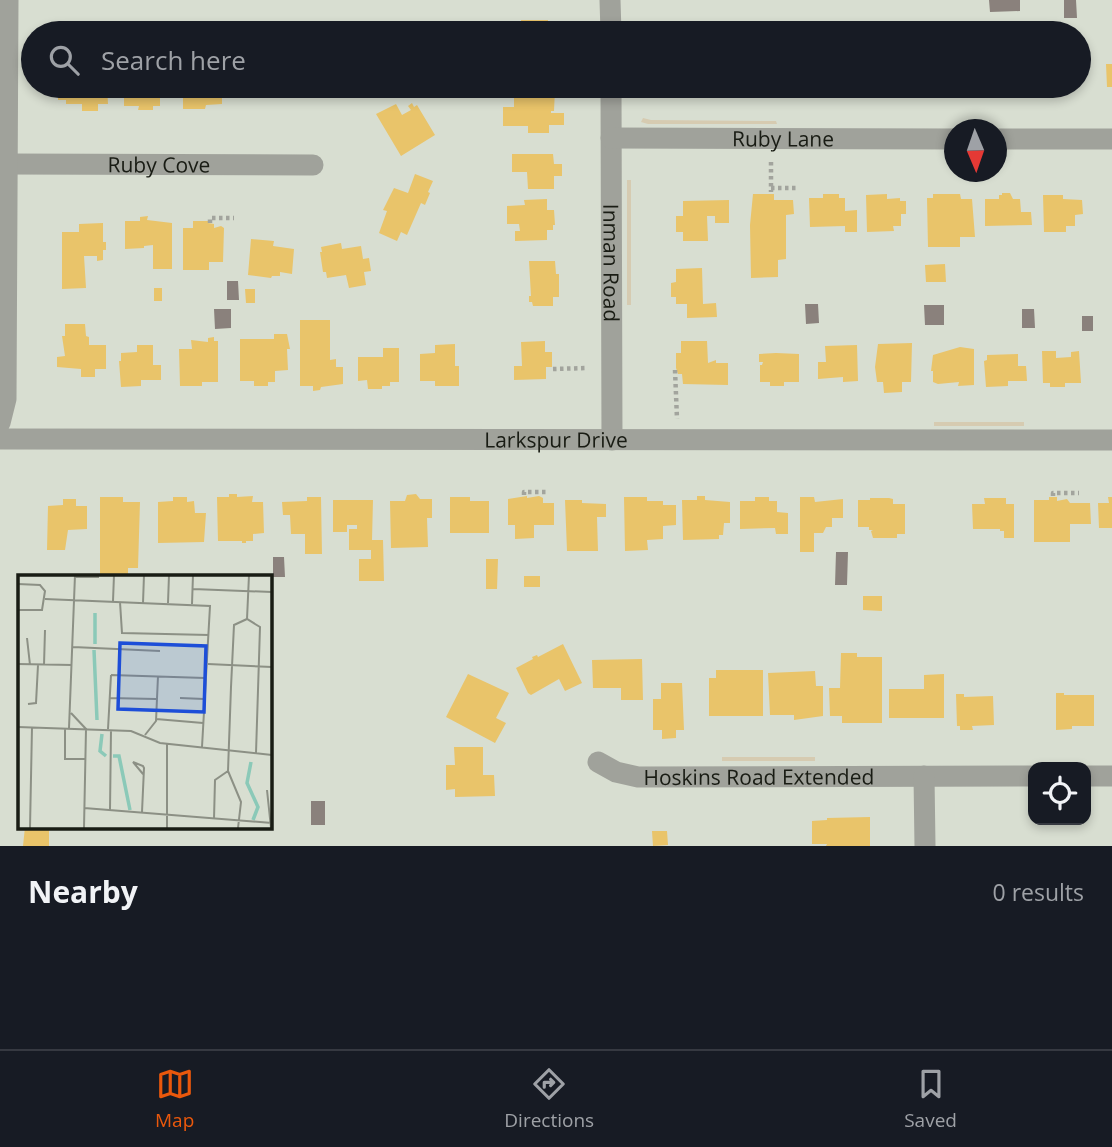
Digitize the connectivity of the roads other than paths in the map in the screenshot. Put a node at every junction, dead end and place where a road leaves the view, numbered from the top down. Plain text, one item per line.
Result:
1 (8, 0) edge
2 (610, 0) edge
3 (611, 21) edge
4 (611, 98) edge
5 (611, 138) junction
6 (944, 139) edge
7 (1007, 139) edge
8 (1112, 139) edge
9 (7, 164) junction
10 (313, 164) dead end
11 (0, 423) edge
12 (0, 439) edge
13 (612, 440) junction
14 (1112, 440) edge
15 (598, 762) dead end
16 (924, 776) junction
17 (1028, 776) edge
18 (1091, 776) edge
19 (1112, 776) edge
20 (925, 846) edge

1 - 9 street
2 - 3 street
4 - 5 street, Inman Road
5 - 6 street, Ruby Lane
5 - 13 street, Inman Road
7 - 8 street
9 - 10 street, Ruby Cove
9 - 11 street
12 - 13 street, Larkspur Drive
13 - 14 street, Larkspur Drive
15 - 16 street, Hoskins Road Extended
16 - 17 street, Hoskins Road Extended
16 - 20 street
18 - 19 street

